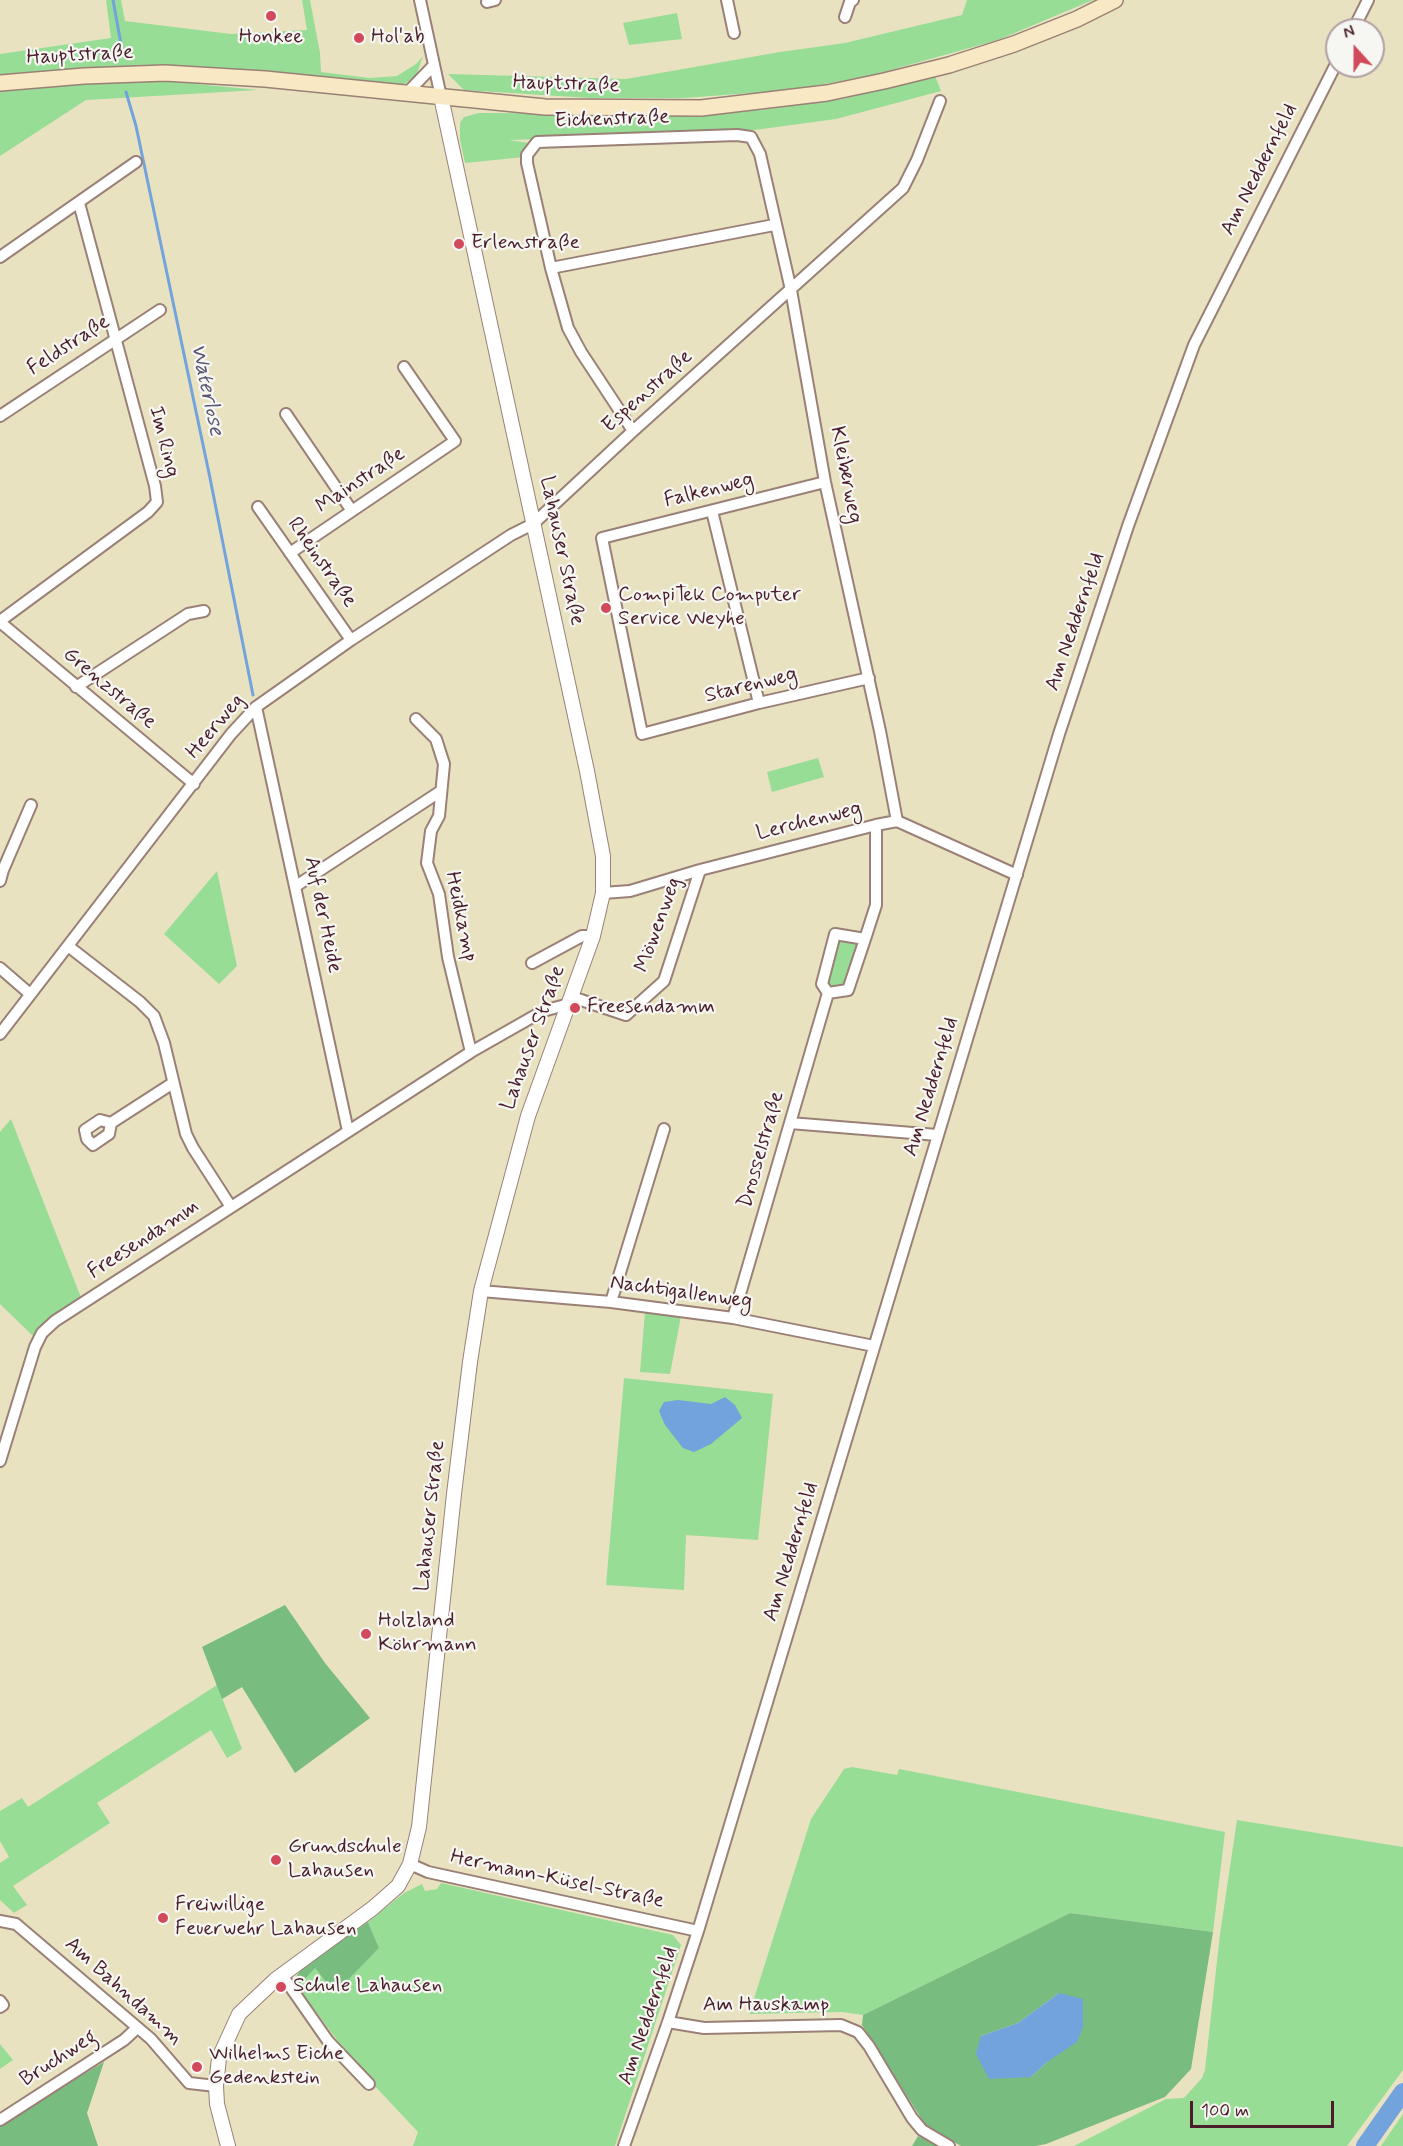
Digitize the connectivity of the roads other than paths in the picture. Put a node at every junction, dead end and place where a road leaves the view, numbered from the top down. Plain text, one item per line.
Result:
1 (420, 0) edge
2 (727, 0) edge
3 (853, 0) edge
4 (1115, 0) edge
5 (1368, 0) edge
6 (845, 17) dead end
7 (1359, 18) edge
8 (734, 33) dead end
9 (434, 65) junction
10 (1329, 78) edge
11 (0, 83) edge
12 (407, 93) junction
13 (441, 97) junction
14 (940, 101) dead end
15 (752, 137) joint
16 (136, 162) dead end
17 (79, 203) junction
18 (774, 225) junction
19 (0, 257) edge
20 (551, 268) junction
21 (791, 290) junction
22 (160, 310) dead end
23 (116, 339) junction
24 (404, 367) dead end
25 (286, 414) dead end
26 (0, 416) edge
27 (633, 431) junction
28 (825, 482) junction
29 (258, 507) dead end
30 (352, 511) junction
31 (712, 511) junction
32 (533, 524) junction
33 (290, 553) junction
34 (204, 611) dead end
35 (0, 622) edge
36 (351, 640) junction
37 (869, 678) junction
38 (76, 687) junction
39 (759, 703) junction
40 (256, 707) junction
41 (416, 719) dead end
42 (642, 734) joint
43 (194, 784) junction
44 (441, 791) junction
45 (31, 805) dead end
46 (897, 821) junction
47 (876, 825) junction
48 (700, 870) junction
49 (1017, 875) junction
50 (0, 881) edge
51 (296, 886) junction
52 (603, 893) junction
53 (593, 936) junction
54 (866, 939) junction
55 (68, 946) junction
56 (532, 963) dead end
57 (0, 968) edge
58 (828, 993) junction
59 (30, 994) junction
60 (570, 1000) junction
61 (0, 1034) edge
62 (471, 1052) junction
63 (173, 1083) junction
64 (111, 1123) dead end
65 (790, 1123) junction
66 (664, 1129) dead end
67 (348, 1131) junction
68 (937, 1135) junction
69 (231, 1207) junction
70 (481, 1291) junction
71 (611, 1302) junction
72 (733, 1318) junction
73 (874, 1346) junction
74 (0, 1461) edge
75 (410, 1864) junction
76 (2, 1921) edge
77 (698, 1931) junction
78 (282, 1975) junction
79 (0, 2001) edge
80 (0, 2007) edge
81 (668, 2022) junction
82 (137, 2028) junction
83 (369, 2084) dead end
84 (216, 2086) junction
85 (0, 2120) edge
86 (228, 2146) edge
87 (624, 2146) edge
88 (949, 2146) edge

1 - 9 street, Lahauser Straße
2 - 8 street
3 - 6 street
4 - 13 main road, Hauptstraße
5 - 7 street
9 - 12 street
9 - 13 street, Lahauser Straße
10 - 49 street, Am Neddernfeld
11 - 12 main road, Hauptstraße
12 - 13 main road, Hauptstraße
13 - 32 street, Lahauser Straße
14 - 21 street, Espenstraße
15 - 18 street, Kleiberweg
15 - 20 street, Eichenstraße
16 - 17 street
17 - 19 street
17 - 23 street, Im Ring
18 - 20 street
18 - 21 street, Kleiberweg
20 - 27 street, Eichenstraße
21 - 27 street, Espenstraße
21 - 28 street, Kleiberweg
22 - 23 street, Feldstraße
23 - 26 street, Feldstraße
23 - 35 street, Im Ring
24 - 30 street, Mainstraße
25 - 30 street
27 - 32 street, Espenstraße
28 - 31 street, Falkenweg
28 - 37 street, Kleiberweg
29 - 33 street, Rheinstraße
30 - 33 street, Mainstraße
31 - 39 street
31 - 42 street, Falkenweg
32 - 36 street, Heerweg
32 - 52 street, Lahauser Straße
33 - 36 street, Rheinstraße
34 - 38 street
35 - 38 street, Grenzstraße
36 - 40 street, Heerweg
37 - 39 street, Starenweg
37 - 46 street, Kleiberweg
38 - 43 street, Grenzstraße
39 - 42 street, Starenweg
40 - 43 street, Heerweg
40 - 51 street, Auf der Heide
41 - 44 street, Heidkamp
43 - 55 street, Heerweg
44 - 51 street
44 - 62 street, Heidkamp
45 - 50 street
46 - 47 street, Lerchenweg
46 - 49 street
47 - 48 street, Lerchenweg
47 - 54 street
48 - 52 street, Lerchenweg
48 - 60 street, Möwenweg
49 - 68 street, Am Neddernfeld
51 - 67 street, Auf der Heide
52 - 53 street, Lahauser Straße
53 - 56 street
53 - 60 street, Lahauser Straße
54 - 58 street
54 - 58 street, Drosselstraße
55 - 59 street, Heerweg
55 - 63 street
57 - 59 street
58 - 65 street, Drosselstraße
59 - 61 street, Heerweg
60 - 62 street, Freesendamm
60 - 70 street, Lahauser Straße
62 - 67 street, Freesendamm
63 - 64 street
63 - 69 street
65 - 68 street
65 - 72 street, Drosselstraße
66 - 71 street
67 - 69 street, Freesendamm
68 - 73 street, Am Neddernfeld
69 - 74 street, Freesendamm
70 - 71 street, Nachtigallenweg
70 - 75 street, Lahauser Straße
71 - 72 street, Nachtigallenweg
72 - 73 street, Nachtigallenweg
73 - 77 street, Am Neddernfeld
75 - 77 street, Hermann-Küsel-Straße
75 - 78 street, Lahauser Straße
76 - 82 street, Am Bahndamm
77 - 81 street, Am Neddernfeld
78 - 83 street
78 - 84 street, Lahauser Straße
79 - 80 street
81 - 87 street, Am Neddernfeld
81 - 88 street, Am Hauskamp
82 - 84 street, Am Bahndamm
82 - 85 street, Bruchweg
84 - 86 street, Lahauser Straße

